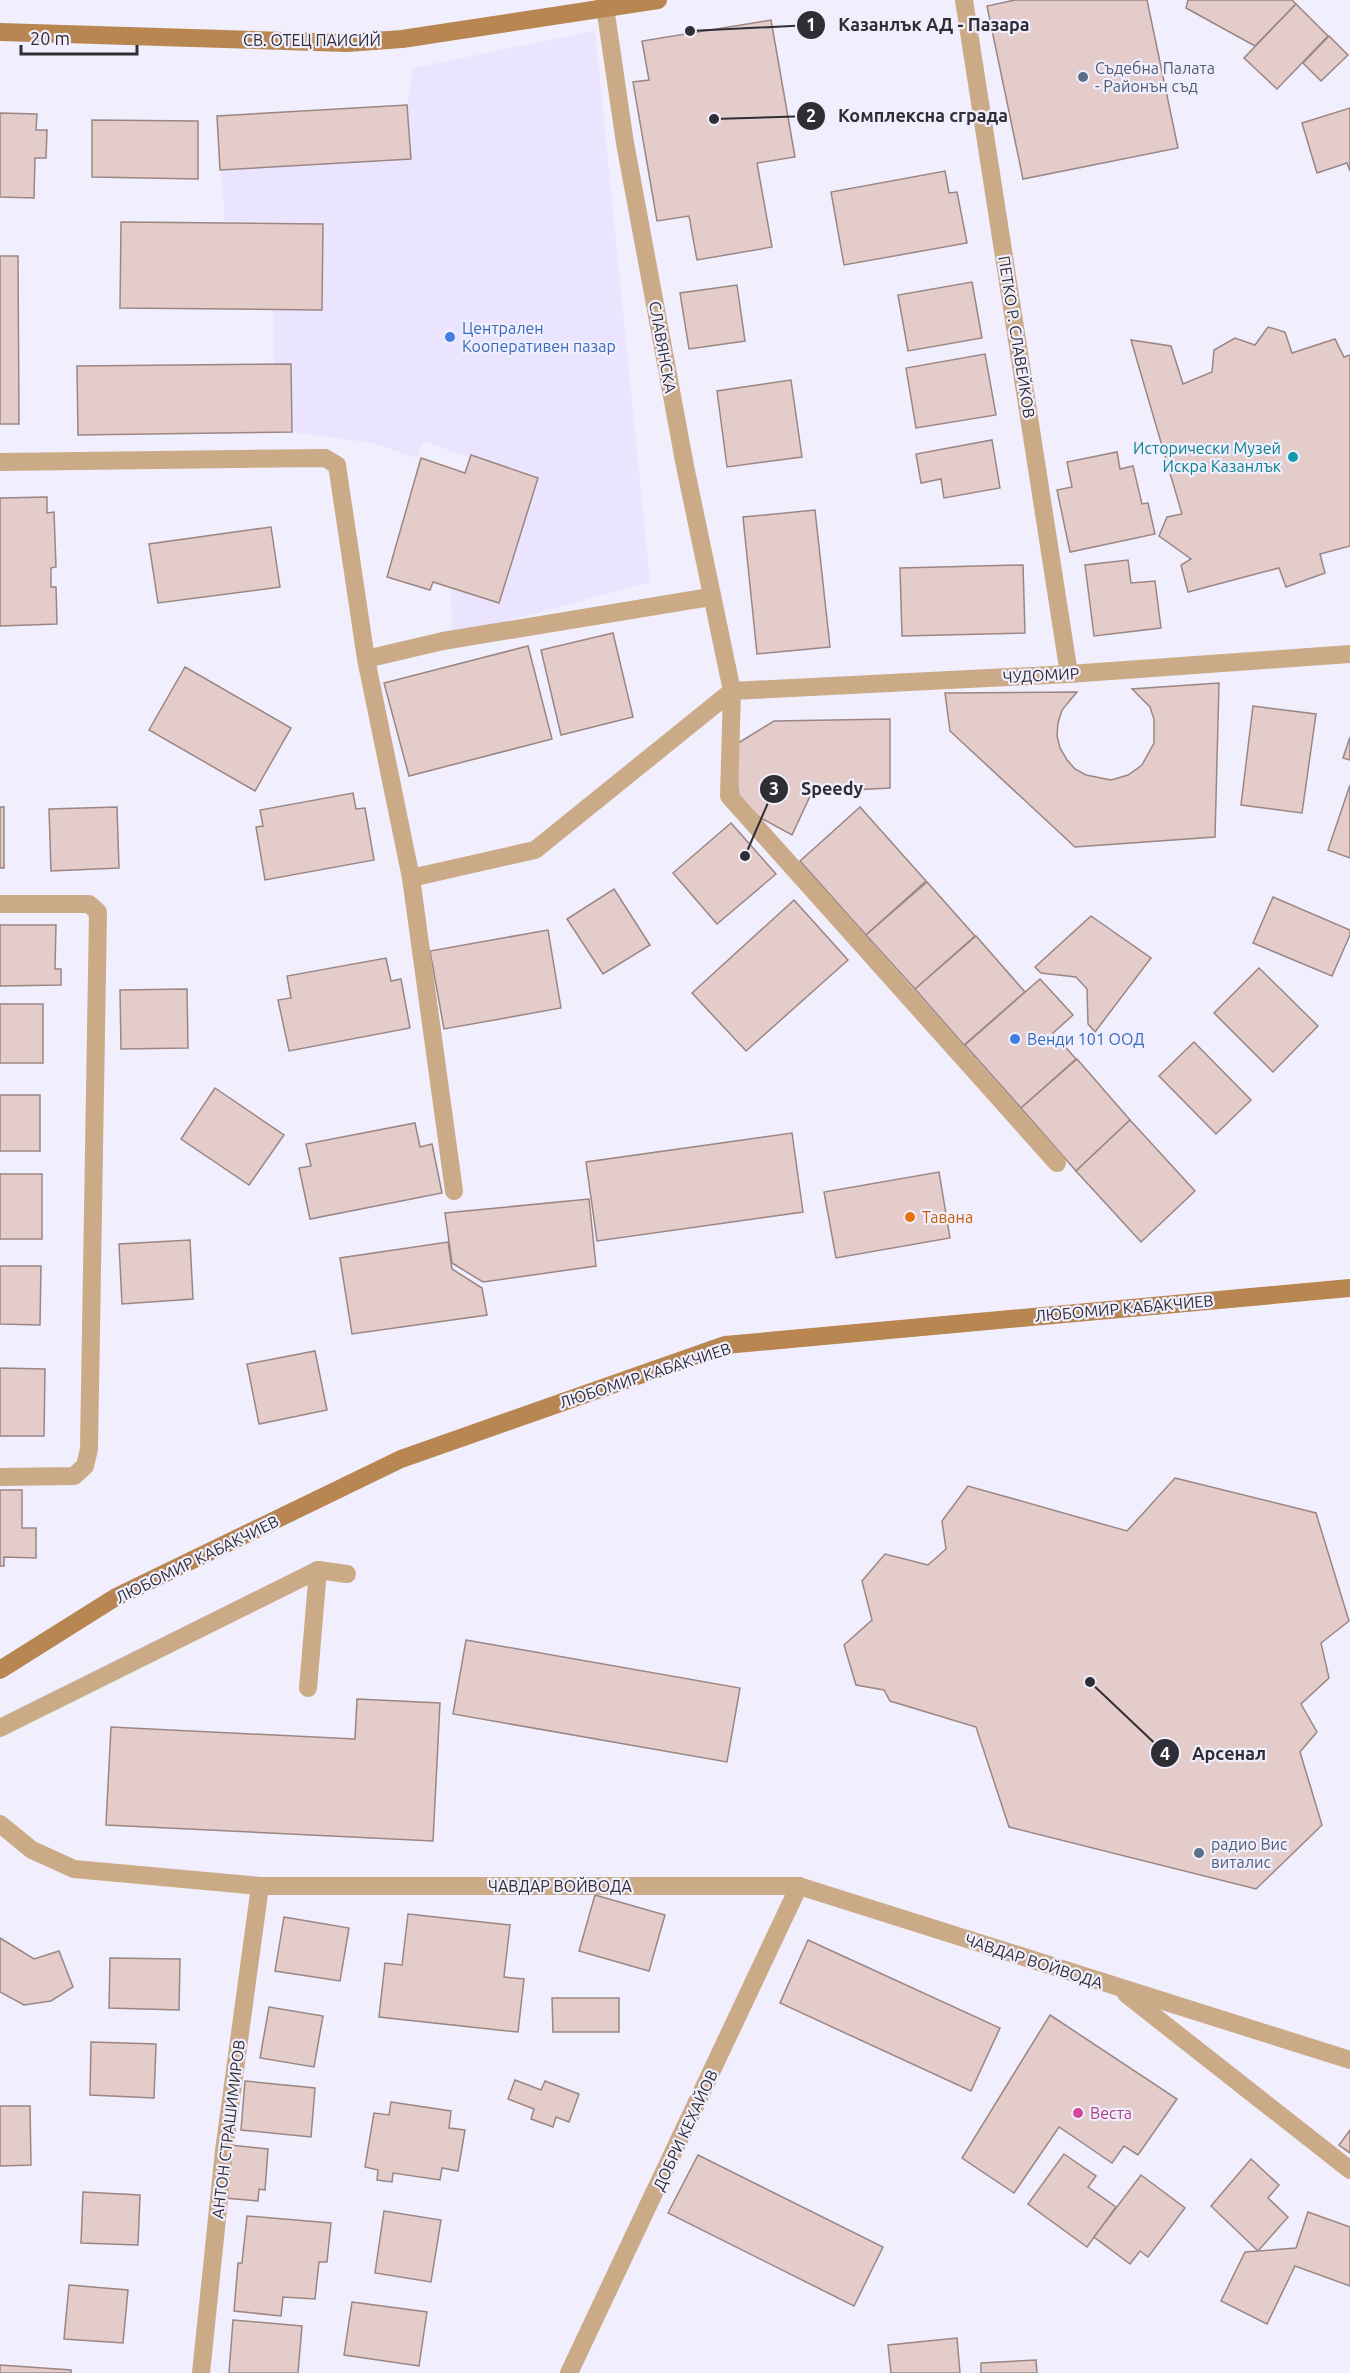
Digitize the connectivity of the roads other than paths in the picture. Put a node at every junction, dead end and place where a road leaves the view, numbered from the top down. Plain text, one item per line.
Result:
1 (658, 0) edge
2 (964, 0) edge
3 (604, 5) edge
4 (0, 32) edge
5 (0, 462) edge
6 (710, 597) junction
7 (1350, 654) edge
8 (366, 658) junction
9 (1069, 674) junction
10 (732, 692) junction
11 (411, 878) junction
12 (0, 904) edge
13 (1057, 1163) dead end
14 (454, 1191) dead end
15 (1350, 1288) edge
16 (0, 1477) edge
17 (318, 1570) junction
18 (347, 1574) dead end
19 (0, 1670) edge
20 (308, 1688) dead end
21 (0, 1728) edge
22 (0, 1824) edge
23 (260, 1886) junction
24 (799, 1886) junction
25 (1118, 1987) junction
26 (1350, 2060) edge
27 (1350, 2170) edge
28 (201, 2373) edge
29 (569, 2373) edge

1 - 3 street, СВ. ОТЕЦ ПАИСИЙ
2 - 9 street, ПЕТКО Р. СЛАВЕЙКОВ
3 - 4 street, СВ. ОТЕЦ ПАИСИЙ
3 - 6 street, СЛАВЯНСКА
5 - 8 street
6 - 8 street
6 - 10 street, СЛАВЯНСКА
7 - 9 street, ЧУДОМИР
8 - 11 street
9 - 10 street, ЧУДОМИР
10 - 11 street
10 - 13 street, СЛАВЯНСКА
11 - 14 street
12 - 16 street
15 - 19 street, ЛЮБОМИР КАБАКЧИЕВ
17 - 18 street
17 - 20 street
17 - 21 street
22 - 23 street, ЧАВДАР ВОЙВОДА
23 - 24 street, ЧАВДАР ВОЙВОДА
23 - 28 street, АНТОН СТРАШИМИРОВ
24 - 25 street, ЧАВДАР ВОЙВОДА
24 - 29 street, ДОБРИ КЕХАЙОВ
25 - 26 street, ЧАВДАР ВОЙВОДА
25 - 27 street, ЧАВДАР ВОЙВОДА

